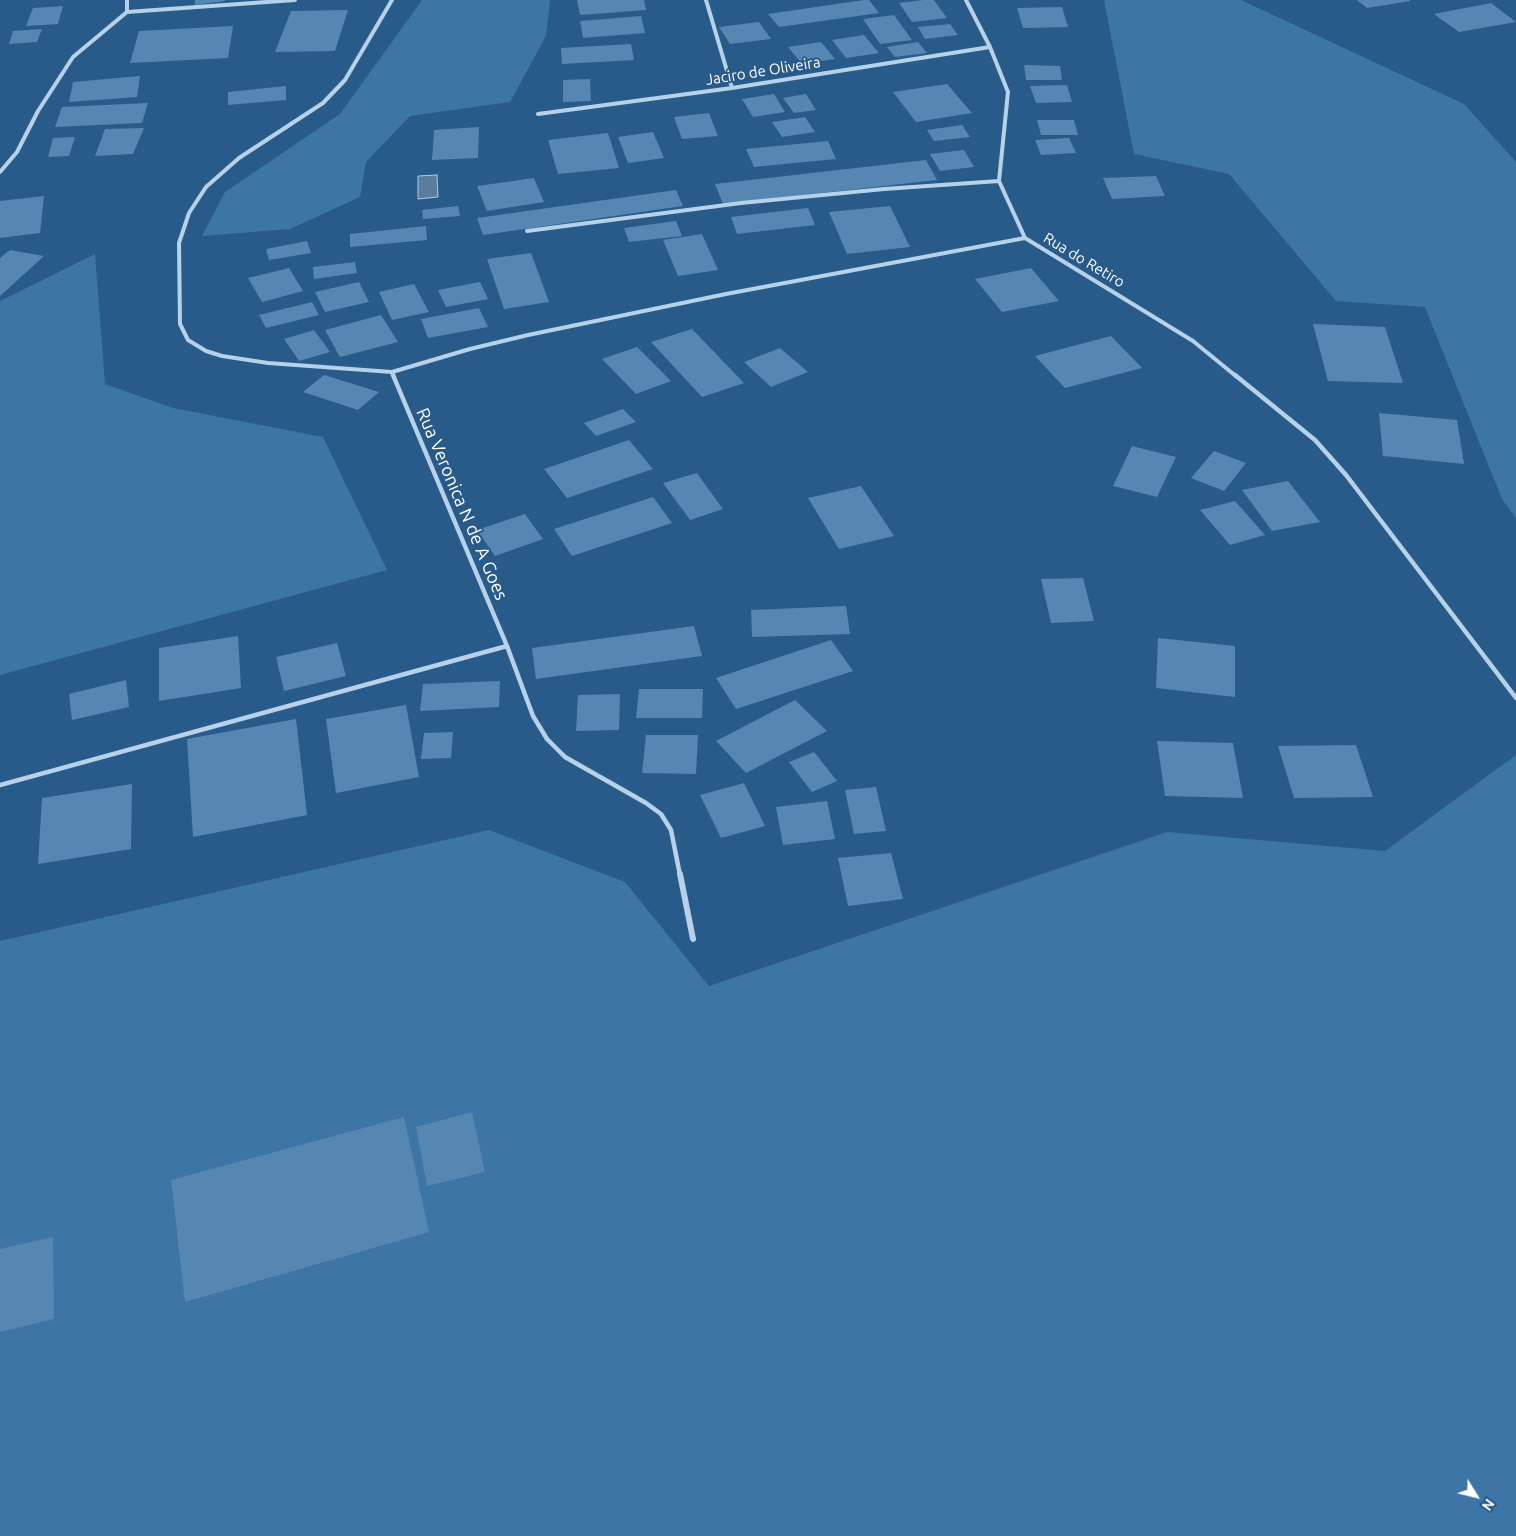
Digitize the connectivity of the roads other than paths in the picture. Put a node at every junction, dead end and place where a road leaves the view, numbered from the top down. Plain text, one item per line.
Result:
1 (127, 0) edge
2 (295, 0) edge
3 (392, 0) edge
4 (706, 0) edge
5 (966, 0) edge
6 (127, 12) junction
7 (990, 46) junction
8 (732, 88) junction
9 (538, 114) dead end
10 (0, 172) edge
11 (999, 181) junction
12 (526, 231) dead end
13 (1025, 238) junction
14 (392, 372) junction
15 (507, 646) junction
16 (1516, 698) edge
17 (0, 785) edge
18 (693, 939) dead end

1 - 6 street
2 - 6 street
3 - 14 street
4 - 8 street
5 - 7 street
6 - 10 street
7 - 8 street, Jaciro de Oliveira
7 - 11 street
8 - 9 street, Jaciro de Oliveira
11 - 12 street
11 - 13 street, Rua do Retiro
13 - 14 street
13 - 16 street, Rua do Retiro
14 - 15 street, Rua Veronica N de A Goes
15 - 17 street
15 - 18 street, Rua Veronica N de A Goes

